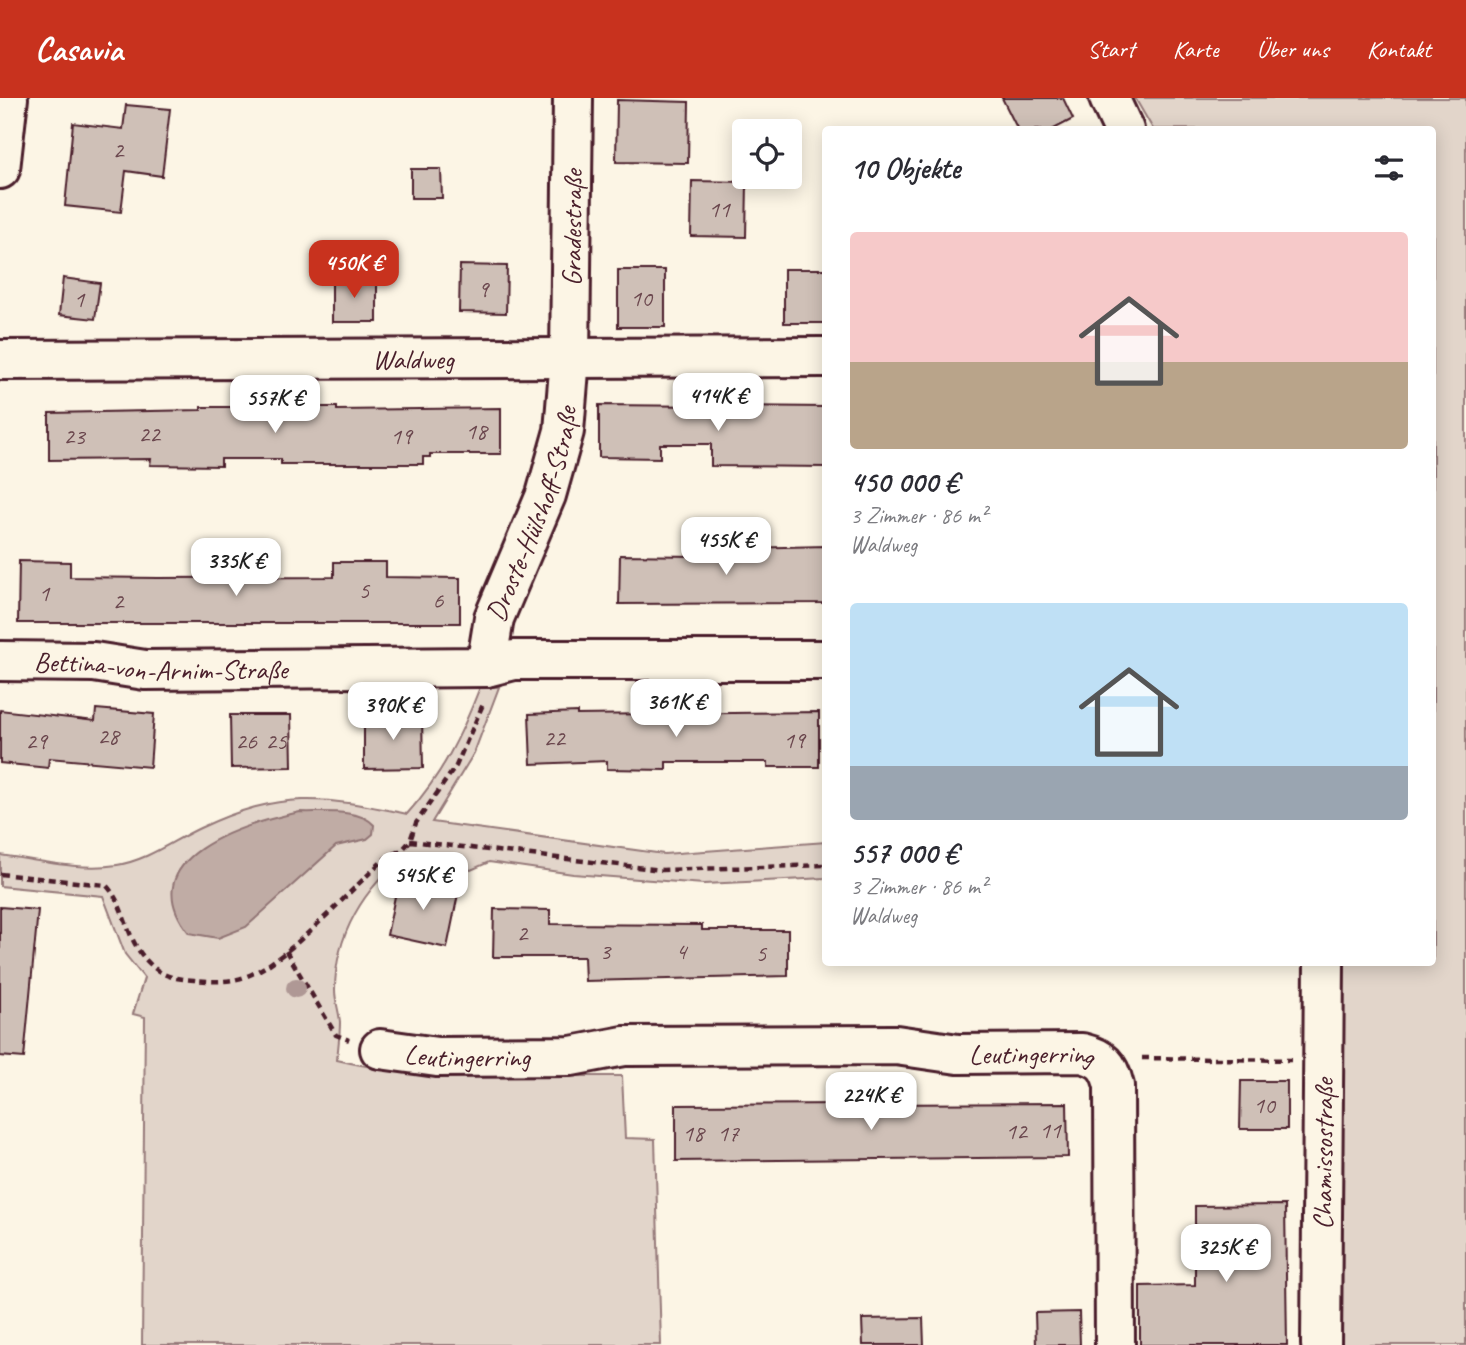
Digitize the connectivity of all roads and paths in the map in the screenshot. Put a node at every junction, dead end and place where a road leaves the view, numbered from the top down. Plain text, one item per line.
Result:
1 (8, 98) edge
2 (573, 98) edge
3 (1109, 98) edge
4 (1122, 126) edge
5 (0, 169) edge
6 (822, 357) edge
7 (570, 358) junction
8 (0, 360) edge
9 (822, 660) edge
10 (0, 661) edge
11 (486, 667) junction
12 (410, 841) junction
13 (822, 865) edge
14 (0, 874) edge
15 (286, 951) junction
16 (1324, 966) edge
17 (380, 1049) joint
18 (1323, 1060) junction
19 (1106, 1063) junction
20 (1115, 1345) edge
21 (1321, 1345) edge

1 - 5 street
2 - 7 street, Gradestraße
3 - 4 street
6 - 7 street, Waldweg
7 - 8 street, Waldweg
7 - 11 street, Droste-Hülshoff-Straße
9 - 11 street, Bettina-von-Arnim-Straße
10 - 11 street, Bettina-von-Arnim-Straße
11 - 12 path
12 - 13 path
12 - 15 path
14 - 15 path
15 - 17 path
16 - 18 street, Chamissostraße
17 - 19 street, Leutingerring
18 - 19 path
18 - 21 street, Chamissostraße
19 - 20 street, Leutingerring

